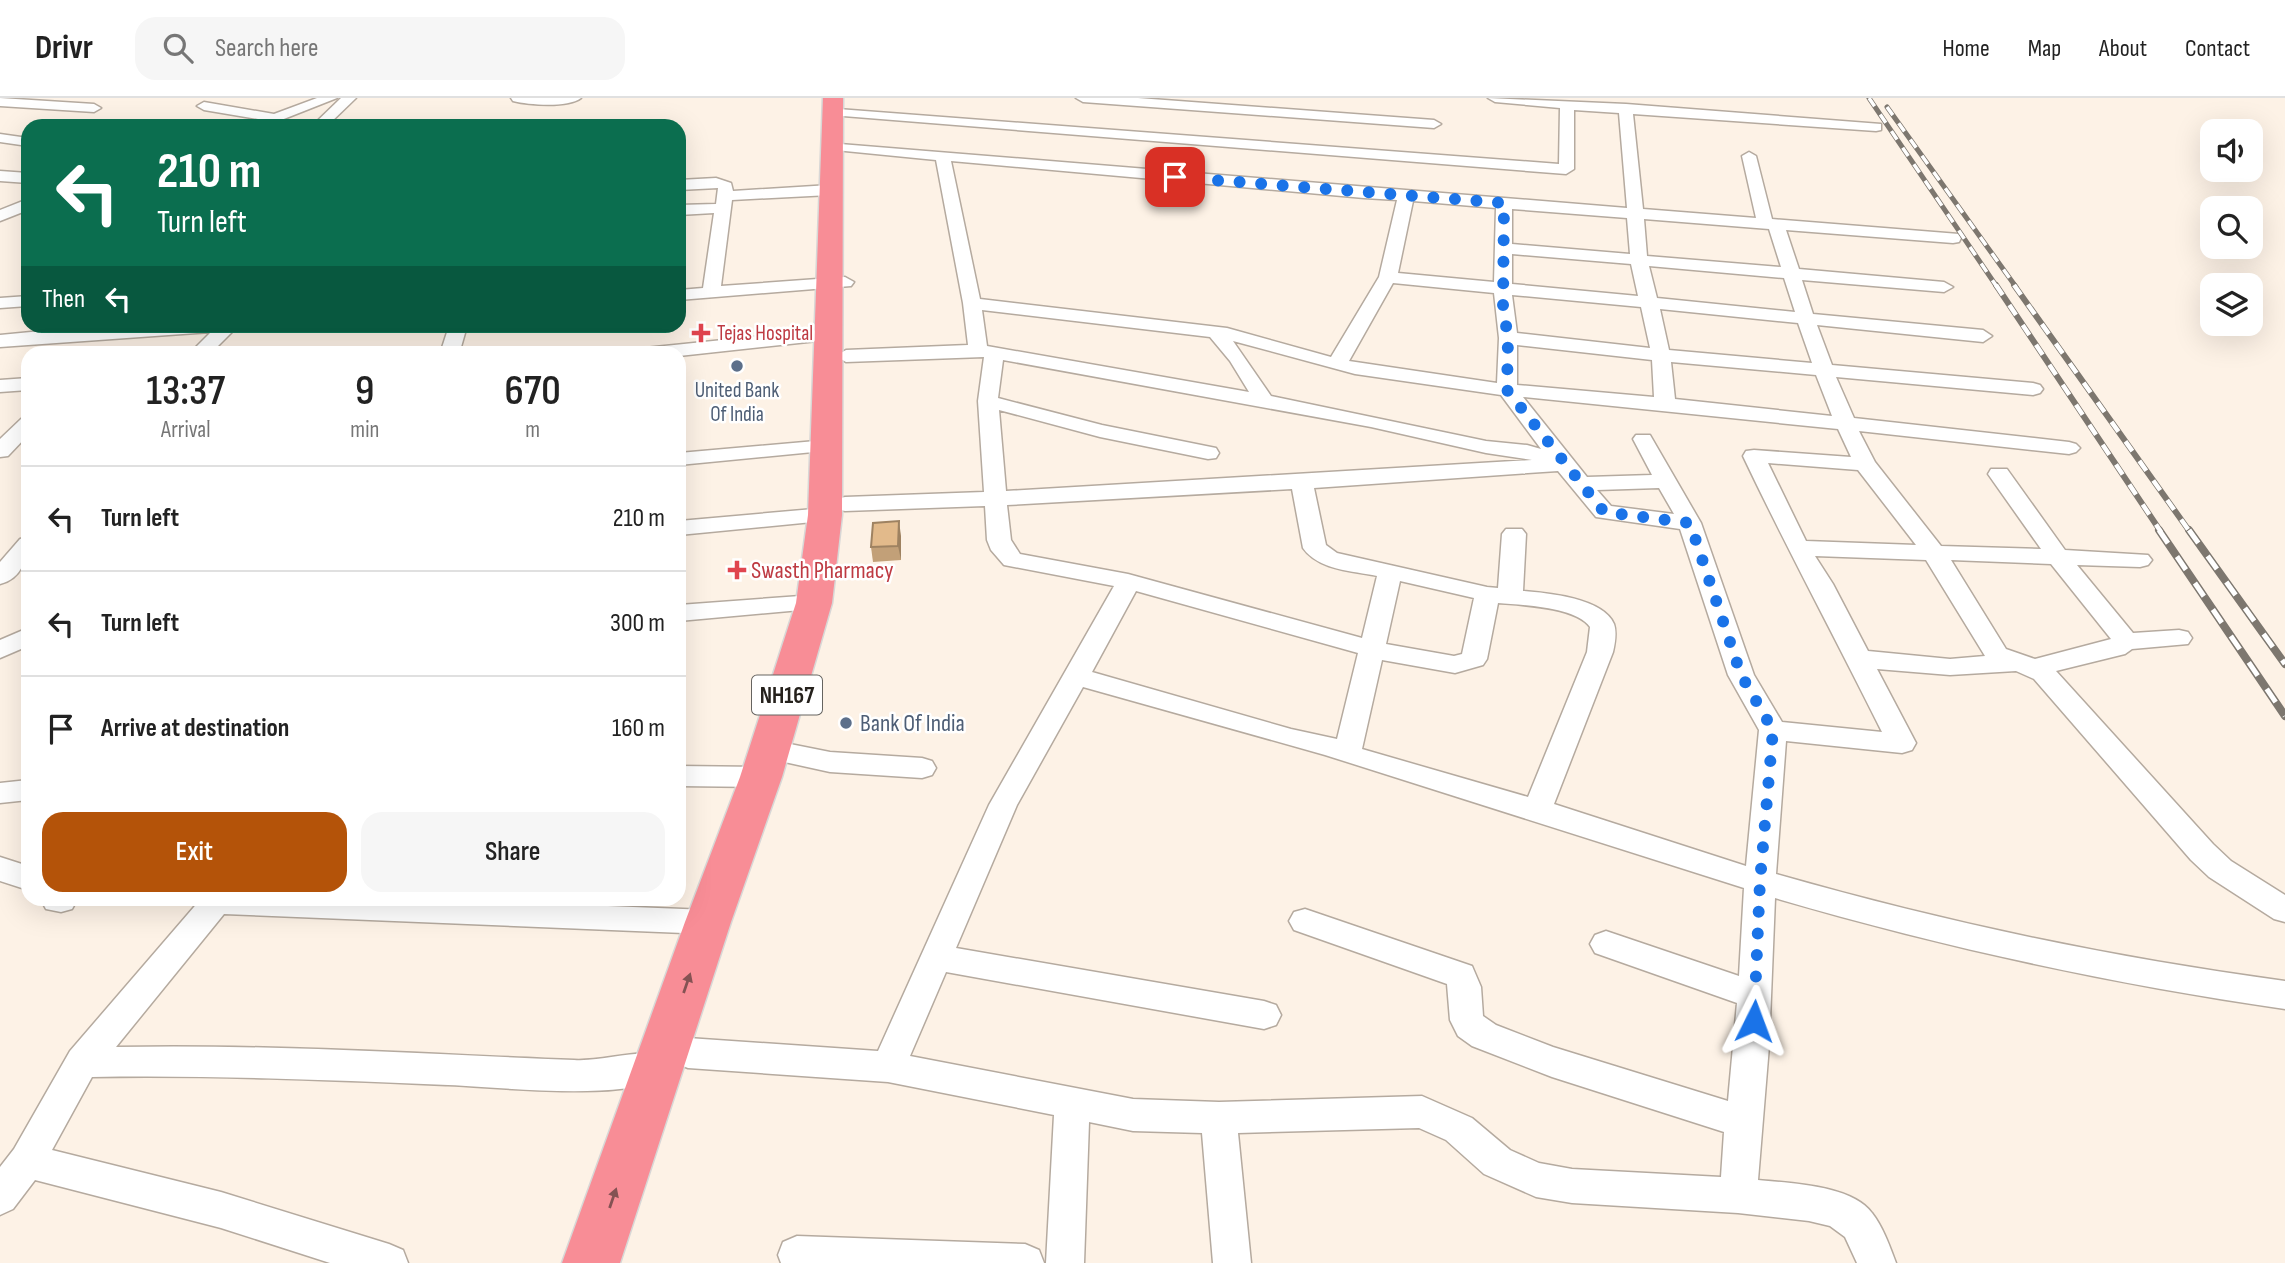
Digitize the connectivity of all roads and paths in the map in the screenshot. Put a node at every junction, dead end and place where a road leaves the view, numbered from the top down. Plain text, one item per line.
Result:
1 (223, 98) edge
2 (330, 98) edge
3 (349, 98) edge
4 (518, 98) edge
5 (574, 98) edge
6 (1083, 98) edge
7 (1495, 98) edge
8 (287, 100) dead end
9 (0, 102) edge
10 (62, 102) edge
11 (314, 104) junction
12 (1567, 105) junction
13 (1616, 105) edge
14 (94, 108) dead end
15 (841, 114) edge
16 (1151, 115) edge
17 (274, 118) joint
18 (326, 119) edge
19 (1434, 124) dead end
20 (1876, 127) dead end
21 (0, 138) edge
22 (21, 141) edge
23 (943, 156) junction
24 (1749, 156) dead end
25 (1121, 172) junction
26 (0, 176) edge
27 (21, 178) edge
28 (686, 185) edge
29 (1568, 188) junction
30 (831, 190) junction
31 (1406, 196) junction
32 (723, 202) junction
33 (1504, 203) junction
34 (21, 207) edge
35 (686, 209) edge
36 (1633, 213) junction
37 (21, 216) edge
38 (0, 217) edge
39 (1771, 224) junction
40 (1953, 237) dead end
41 (1504, 248) junction
42 (1639, 260) junction
43 (1792, 274) junction
44 (1388, 276) junction
45 (838, 283) junction
46 (1503, 287) junction
47 (1944, 287) dead end
48 (711, 293) junction
49 (686, 295) edge
50 (21, 302) edge
51 (0, 303) edge
52 (972, 303) junction
53 (1649, 303) junction
54 (1807, 320) junction
55 (1216, 332) junction
56 (66, 333) edge
57 (221, 333) edge
58 (1983, 336) dead end
59 (1508, 338) junction
60 (0, 341) edge
61 (207, 346) edge
62 (837, 346) junction
63 (986, 351) junction
64 (686, 352) edge
65 (1661, 355) junction
66 (1337, 364) junction
67 (1823, 371) junction
68 (21, 384) edge
69 (0, 386) edge
70 (2032, 389) dead end
71 (1507, 390) junction
72 (988, 401) junction
73 (1264, 401) junction
74 (1665, 404) junction
75 (1844, 424) junction
76 (21, 430) edge
77 (1643, 439) dead end
78 (827, 446) junction
79 (2069, 448) dead end
80 (0, 451) edge
81 (1208, 453) dead end
82 (686, 458) edge
83 (1564, 464) junction
84 (1865, 464) junction
85 (1999, 474) dead end
86 (1665, 481) junction
87 (1302, 483) junction
88 (1580, 484) junction
89 (996, 500) junction
90 (835, 510) junction
91 (1690, 523) junction
92 (686, 527) edge
93 (1514, 534) dead end
94 (1798, 548) junction
95 (1933, 551) junction
96 (21, 552) edge
97 (2058, 557) junction
98 (2140, 560) dead end
99 (1390, 572) junction
100 (0, 577) edge
101 (1128, 581) junction
102 (1498, 596) junction
103 (814, 603) junction
104 (686, 612) edge
105 (2179, 638) dead end
106 (2126, 641) junction
107 (1371, 649) junction
108 (1860, 659) junction
109 (2025, 665) junction
110 (1076, 676) junction
111 (1773, 730) junction
112 (1347, 754) junction
113 (776, 765) junction
114 (922, 768) dead end
115 (686, 775) edge
116 (21, 791) edge
117 (0, 793) edge
118 (1537, 810) junction
119 (0, 869) edge
120 (21, 876) edge
121 (1760, 881) junction
122 (214, 906) edge
123 (335, 906) edge
124 (2285, 910) edge
125 (1305, 921) dead end
126 (708, 922) junction
127 (1606, 944) dead end
128 (936, 957) junction
129 (1755, 995) junction
130 (2285, 995) edge
131 (1264, 1015) dead end
132 (673, 1060) junction
133 (82, 1062) junction
134 (888, 1067) junction
135 (1072, 1102) junction
136 (1219, 1118) junction
137 (1743, 1122) junction
138 (27, 1161) junction
139 (1738, 1195) junction
140 (0, 1197) edge
141 (797, 1255) dead end
142 (389, 1263) edge
143 (591, 1263) edge
144 (619, 1263) edge
145 (1025, 1263) edge
146 (1065, 1263) edge
147 (1232, 1263) edge
148 (1877, 1263) edge

1 - 17 street
2 - 11 street
3 - 18 street
4 - 5 street
6 - 16 street
7 - 12 street
8 - 11 street
9 - 10 street
10 - 14 street
11 - 17 street
12 - 13 street
12 - 29 street
13 - 20 street
13 - 36 street
15 - 16 street
15 - 23 street
15 - 30 highway, NH167
15 - 45 highway, NH167
16 - 19 street
16 - 25 street
16 - 29 street
21 - 22 street
23 - 25 street
23 - 52 street
24 - 39 street
25 - 31 street
26 - 27 street
28 - 32 street
29 - 33 street
29 - 36 street
30 - 32 street
30 - 45 highway, NH167
31 - 33 street
31 - 44 street
32 - 35 street
32 - 48 street
33 - 41 street
34 - 38 street
36 - 39 street
36 - 42 street
37 - 38 street
39 - 40 street
39 - 43 street
41 - 42 street
41 - 46 street
42 - 43 street
42 - 53 street
43 - 47 street
43 - 54 street
44 - 46 street
44 - 66 street
45 - 48 street
45 - 62 highway, NH167
46 - 53 street
46 - 59 street
48 - 49 street
50 - 51 street
52 - 55 street
52 - 63 street
53 - 54 street
53 - 65 street
54 - 58 street
54 - 67 street
55 - 66 street
55 - 73 street
56 - 60 street
57 - 61 street
59 - 65 street
59 - 71 street
62 - 63 street
62 - 64 street
62 - 78 highway, NH167
62 - 90 highway, NH167
63 - 72 street
63 - 73 street
65 - 67 street
65 - 74 street
66 - 71 street
67 - 70 street
67 - 75 street
68 - 69 street
71 - 74 street
71 - 83 street
72 - 81 street
72 - 89 street
73 - 83 street
74 - 75 street
75 - 79 street
75 - 84 street
76 - 80 street
77 - 86 street
78 - 82 street
78 - 90 highway, NH167
83 - 87 street
83 - 88 street
84 - 94 street
84 - 95 street
85 - 97 street
86 - 88 street
86 - 91 street
87 - 89 street
87 - 99 street
88 - 91 street
89 - 90 street
89 - 101 street
90 - 92 street
90 - 103 highway, NH167
90 - 113 highway, NH167
91 - 111 street
93 - 102 street
94 - 95 street
94 - 108 street
95 - 97 street
95 - 109 street
96 - 100 street
97 - 98 street
97 - 106 street
99 - 102 street
99 - 107 street
101 - 107 street
101 - 110 street
102 - 107 street
102 - 118 street
103 - 104 street
103 - 113 highway, NH167
105 - 106 street
106 - 109 street
107 - 112 street
108 - 109 street
108 - 111 street
109 - 124 street
110 - 112 street
110 - 128 street
111 - 121 street
112 - 118 street
113 - 114 street
113 - 115 street
113 - 126 highway, NH167
113 - 132 highway, NH167
116 - 117 street
118 - 121 street
119 - 120 street
121 - 129 street
121 - 130 street
122 - 133 street
123 - 126 street
125 - 137 street
132 -> 126 highway, NH167
127 - 129 street
128 - 131 street
128 - 134 street
129 - 137 street
132 - 133 street
132 - 134 street
143 -> 132 highway, NH167
132 - 144 highway, NH167
133 - 138 street
134 - 135 street
135 - 136 street
135 - 146 street
136 - 139 street
136 - 147 street
137 - 139 street
138 - 140 street
138 - 142 street
139 - 148 street
141 - 145 street

